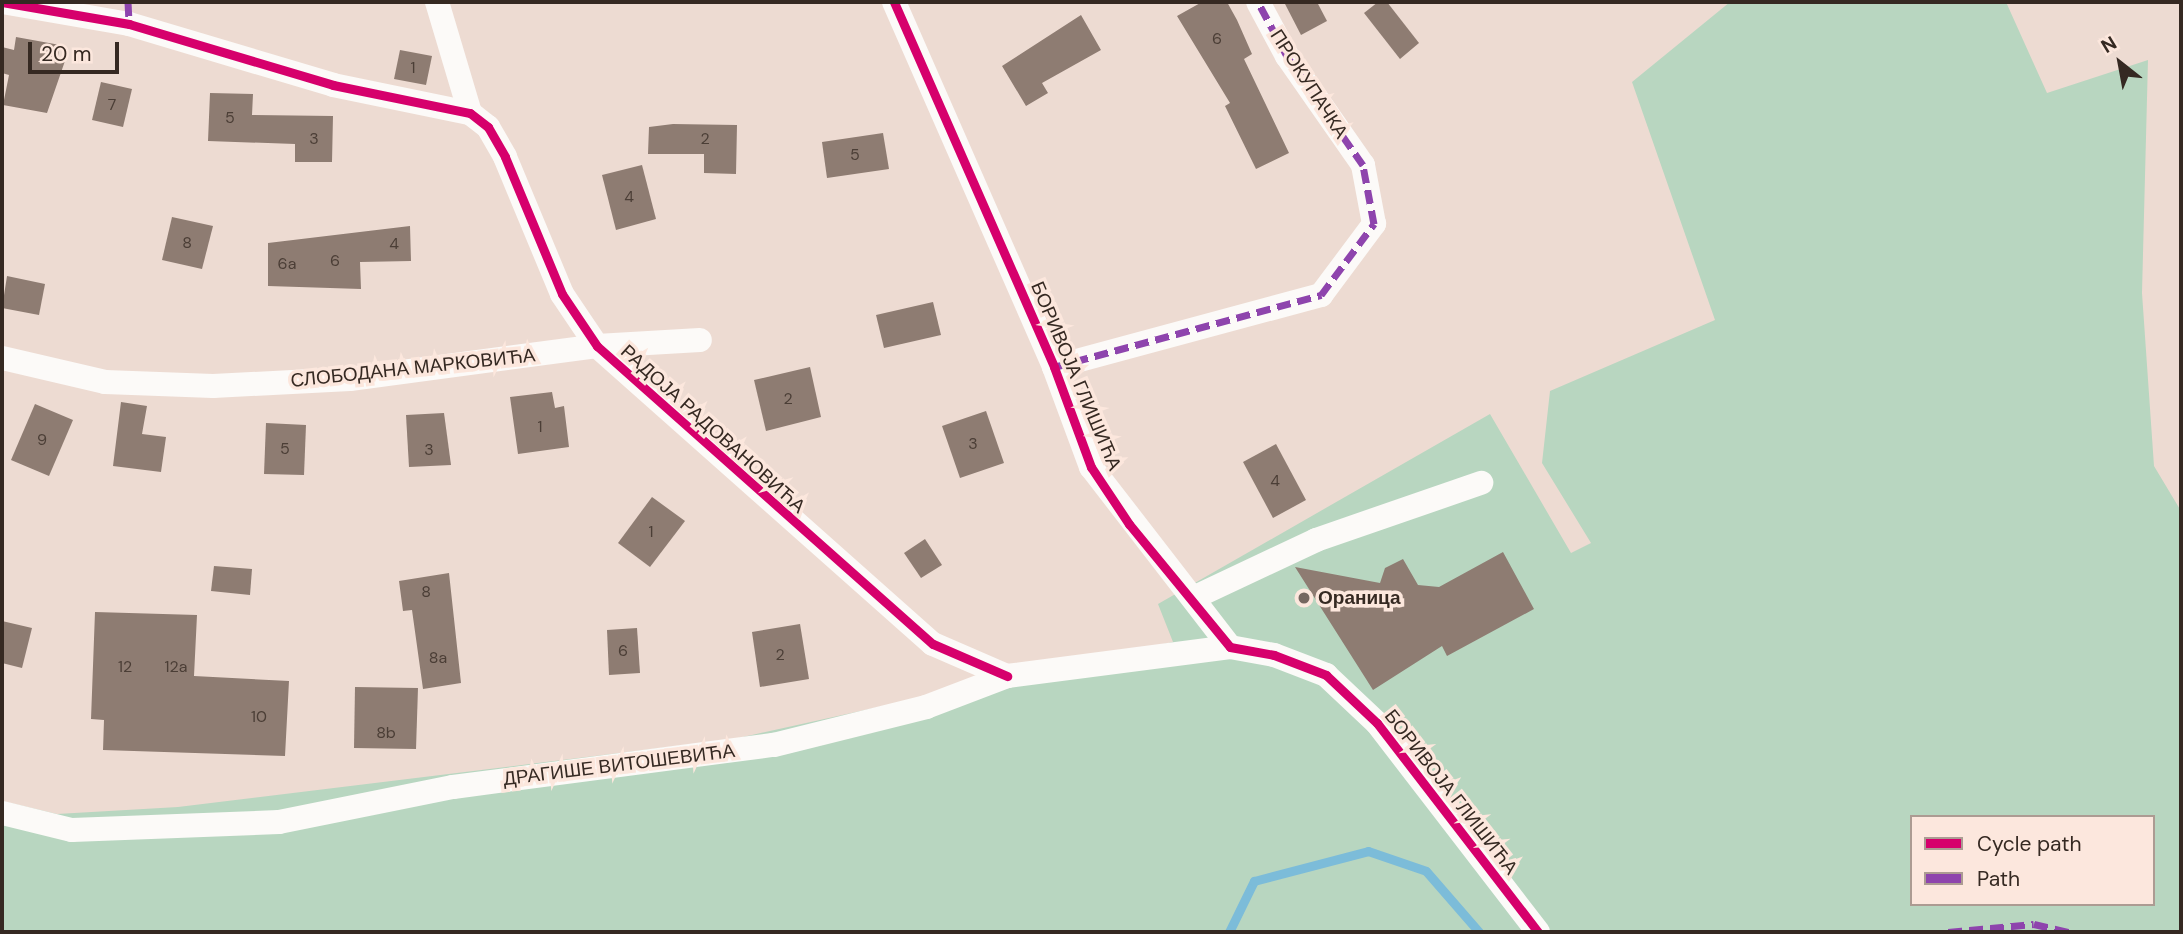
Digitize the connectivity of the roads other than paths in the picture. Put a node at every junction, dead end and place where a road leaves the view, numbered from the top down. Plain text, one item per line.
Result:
1 (2, 2) edge
2 (437, 2) edge
3 (894, 2) edge
4 (1258, 2) edge
5 (470, 113) junction
6 (700, 340) dead end
7 (597, 346) junction
8 (2, 358) edge
9 (1054, 367) junction
10 (1481, 483) dead end
11 (1193, 598) junction
12 (1230, 647) junction
13 (1007, 676) junction
14 (2, 813) edge
15 (1538, 932) edge

1 - 5 street
2 - 5 street
3 - 9 street, БОРИВОЈА ГЛИШИЋА
4 - 9 street, ПРОКУПАЧКА
5 - 7 street, РАДОЈА РАДОВАНОВИЋА
6 - 7 street, СЛОБОДАНА МАРКОВИЋА
7 - 8 street, СЛОБОДАНА МАРКОВИЋА
7 - 13 street, РАДОЈА РАДОВАНОВИЋА
9 - 11 street, БОРИВОЈА ГЛИШИЋА
10 - 11 street
11 - 12 street, БОРИВОЈА ГЛИШИЋА
12 - 13 street, ДРАГИШЕ ВИТОШЕВИЋА
12 - 15 street, БОРИВОЈА ГЛИШИЋА
13 - 14 street, ДРАГИШЕ ВИТОШЕВИЋА

